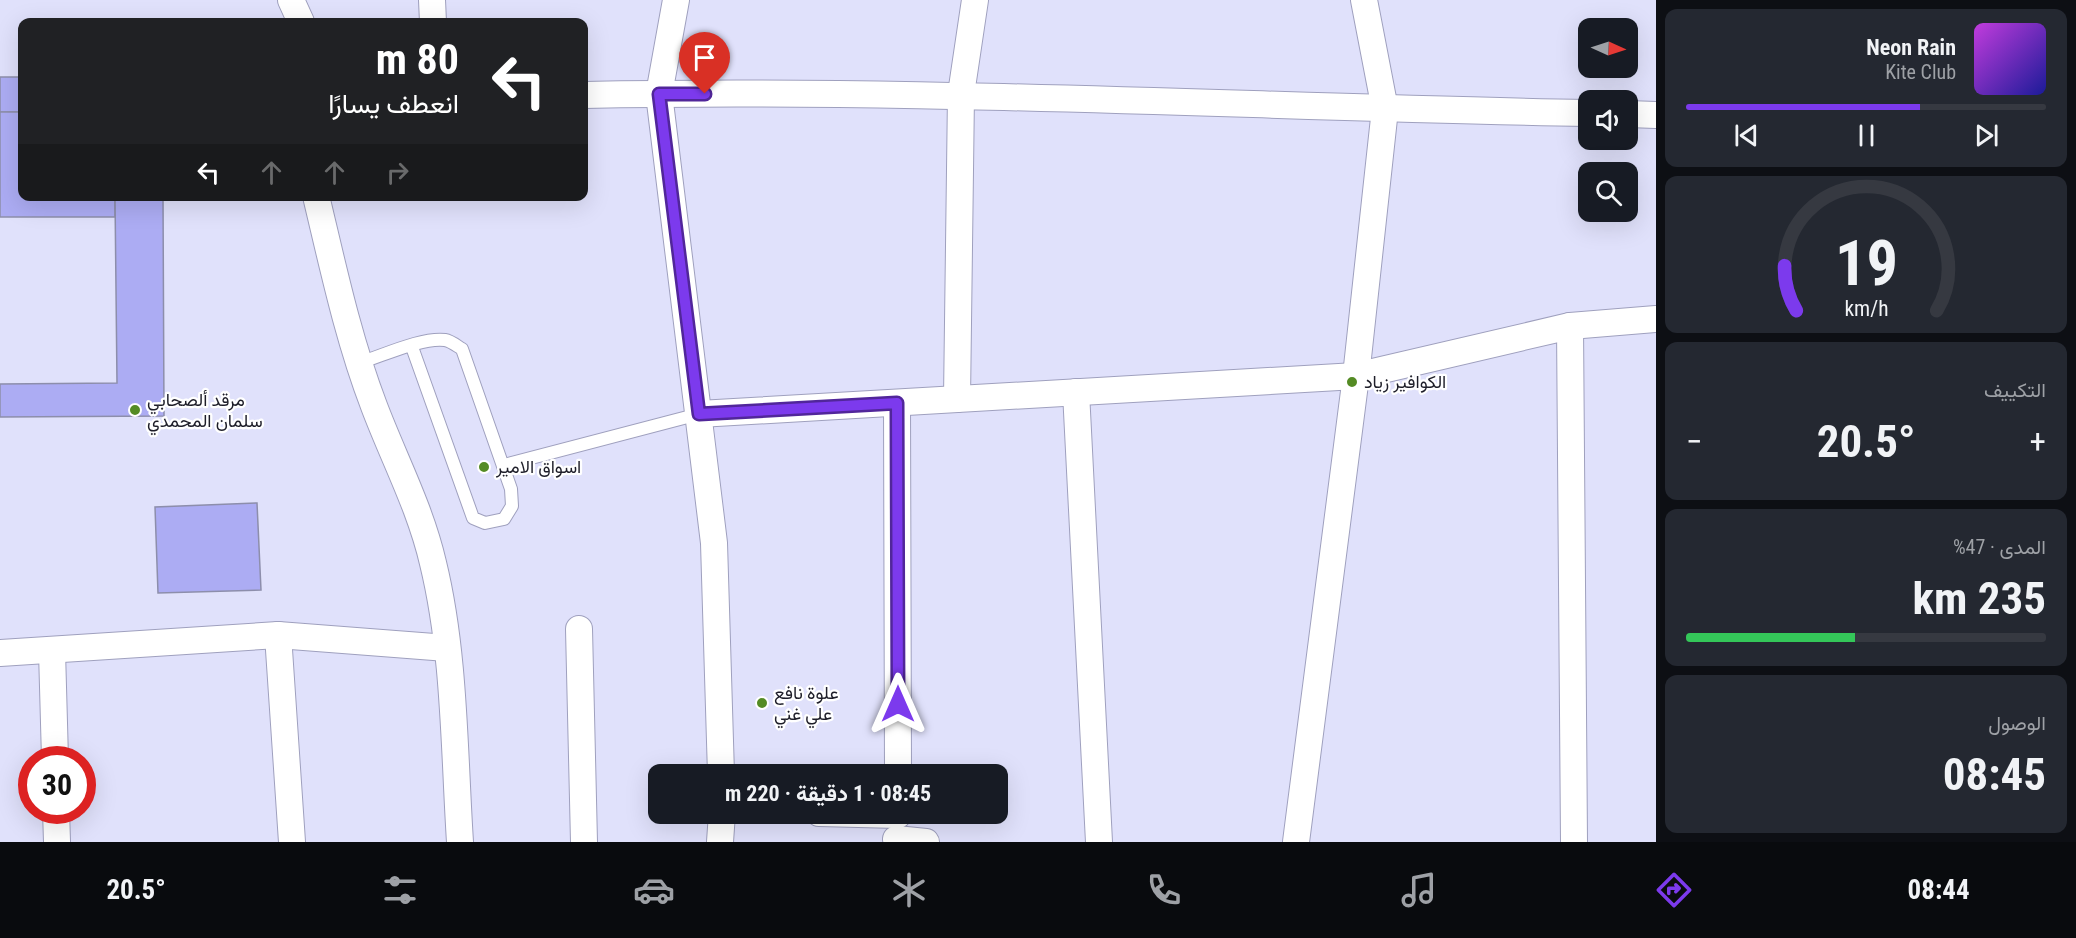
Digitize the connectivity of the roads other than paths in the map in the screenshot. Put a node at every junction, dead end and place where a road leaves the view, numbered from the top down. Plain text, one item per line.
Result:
1 (291, 0) edge
2 (432, 0) edge
3 (676, 0) edge
4 (975, 0) edge
5 (1364, 0) edge
6 (299, 18) edge
7 (433, 18) edge
8 (659, 94) junction
9 (961, 94) junction
10 (588, 95) edge
11 (1385, 109) junction
12 (1578, 113) edge
13 (1638, 114) edge
14 (1656, 115) edge
15 (317, 201) edge
16 (1656, 319) edge
17 (1570, 326) junction
18 (412, 346) junction
19 (359, 363) junction
20 (1356, 376) junction
21 (1076, 392) junction
22 (957, 399) junction
23 (897, 403) junction
24 (699, 414) junction
25 (504, 465) junction
26 (579, 629) dead end
27 (279, 635) junction
28 (447, 648) junction
29 (52, 651) junction
30 (0, 653) edge
31 (54, 746) edge
32 (721, 764) edge
33 (898, 764) edge
34 (56, 824) edge
35 (721, 824) edge
36 (880, 824) edge
37 (897, 827) edge
38 (57, 842) edge
39 (292, 842) edge
40 (460, 842) edge
41 (584, 842) edge
42 (720, 842) edge
43 (926, 842) edge
44 (1099, 842) edge
45 (1296, 842) edge
46 (1574, 842) edge

1 - 6 street
2 - 7 street
3 - 8 street
4 - 9 street
5 - 11 street
8 - 9 street
8 - 10 street
8 - 24 street
9 - 11 street
9 - 22 street
11 - 12 street
11 - 20 street
13 - 14 street
15 - 19 street
16 - 17 street
17 - 20 street
17 - 46 street
18 - 19 lane
18 - 25 lane
18 - 25 lane
19 - 28 street
20 - 21 street
20 - 45 street
21 - 22 street
21 - 44 street
22 - 23 street
23 - 24 street
23 - 33 street
24 - 25 lane
24 - 32 street
26 - 41 street
27 - 28 street
27 - 29 street
27 - 39 street
28 - 40 street
29 - 30 street
29 - 31 street
34 - 38 street
35 - 42 street
36 - 37 street
37 - 43 street

